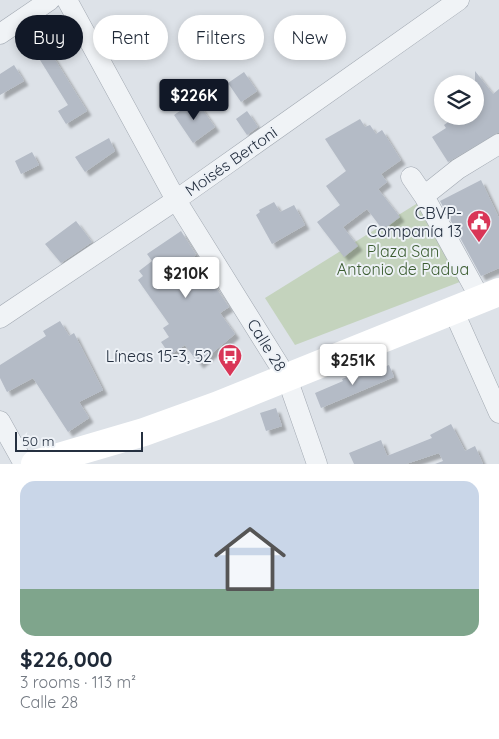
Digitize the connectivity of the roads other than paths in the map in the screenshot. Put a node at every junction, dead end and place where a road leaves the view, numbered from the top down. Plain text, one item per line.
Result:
1 (50, 0) edge
2 (67, 0) edge
3 (459, 0) edge
4 (0, 34) edge
5 (499, 144) edge
6 (410, 177) dead end
7 (424, 196) junction
8 (176, 200) junction
9 (490, 296) edge
10 (454, 312) junction
11 (0, 318) edge
12 (287, 378) junction
13 (499, 413) edge
14 (0, 422) edge
15 (24, 464) edge
16 (35, 464) edge
17 (316, 464) edge

1 - 4 street
2 - 8 street, Calle 28
3 - 8 street, Moisés Bertoni
5 - 7 street
6 - 7 street
7 - 9 street
8 - 11 street, Moisés Bertoni
8 - 12 street, Calle 28
9 - 10 main road
10 - 12 main road
10 - 13 street
12 - 16 main road
12 - 17 street, Calle 28
14 - 15 street

